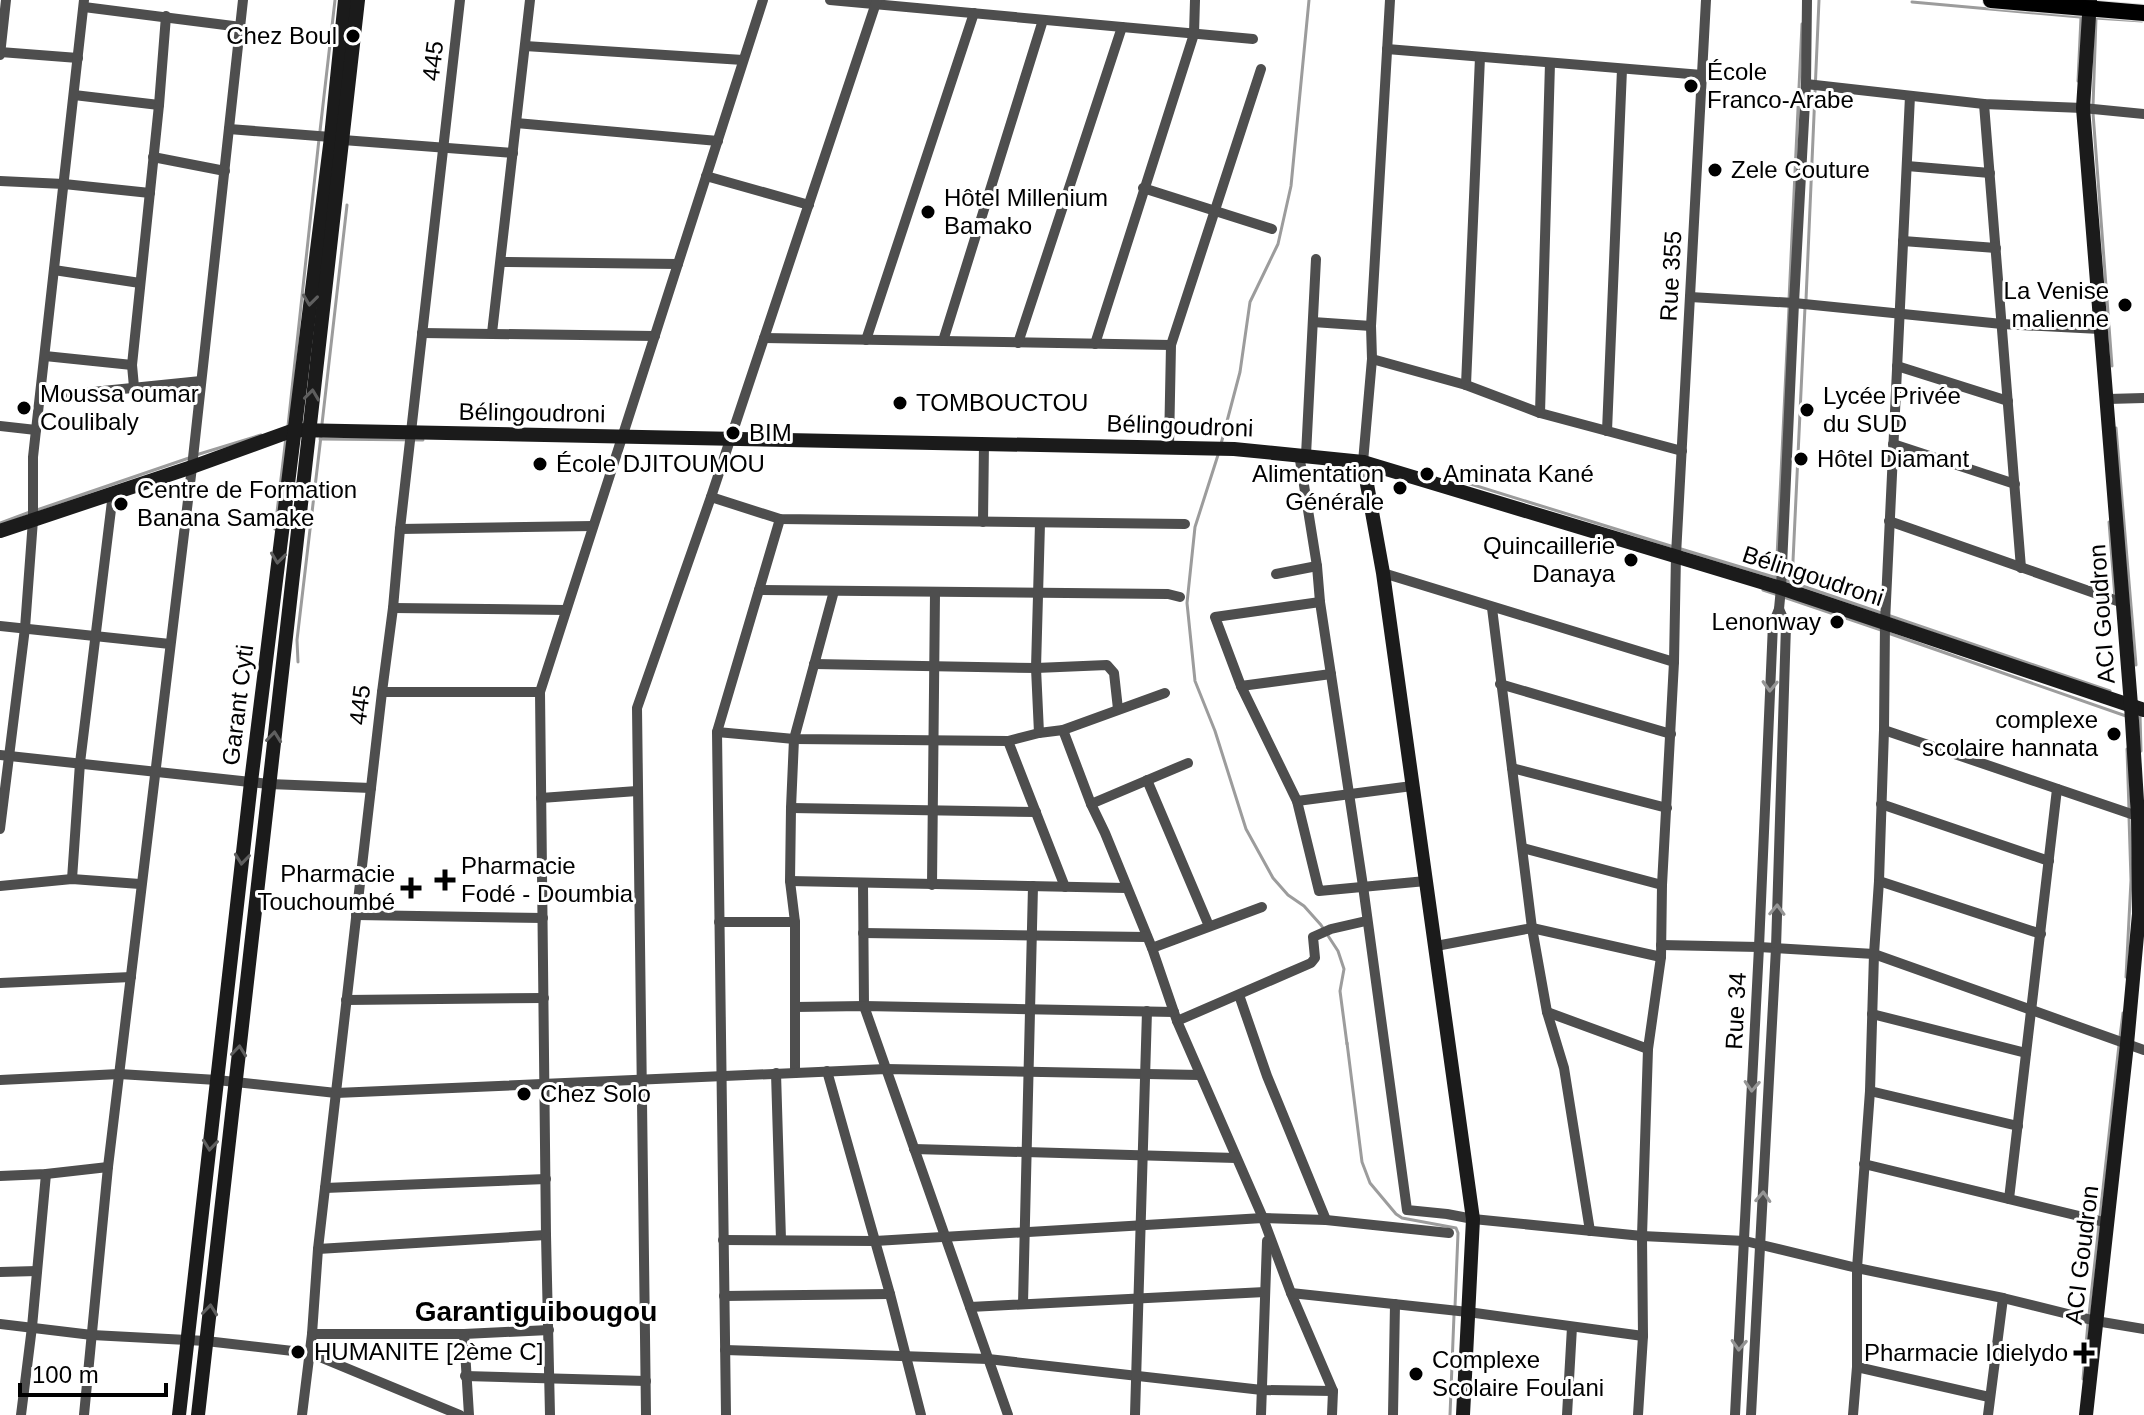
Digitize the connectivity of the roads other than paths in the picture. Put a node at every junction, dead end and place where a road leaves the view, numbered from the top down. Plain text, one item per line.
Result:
1 (6, 0) edge
2 (243, 0) edge
3 (345, 0) edge
4 (358, 0) edge
5 (460, 0) edge
6 (530, 0) edge
7 (763, 0) edge
8 (830, 0) edge
9 (1195, 0) edge
10 (1390, 0) edge
11 (1706, 0) edge
12 (1807, 0) edge
13 (1991, 0) edge
14 (877, 2) edge
15 (84, 4) edge
16 (2089, 4) edge
17 (974, 13) junction
18 (2144, 13) edge
19 (166, 16) junction
20 (1043, 20) junction
21 (241, 27) junction
22 (1122, 27) junction
23 (1194, 34) junction
24 (1253, 39) dead end
25 (525, 46) junction
26 (1387, 49) junction
27 (0, 54) edge
28 (1480, 57) junction
29 (78, 58) junction
30 (743, 60) junction
31 (1550, 63) junction
32 (1261, 69) dead end
33 (1622, 69) junction
34 (1702, 75) junction
35 (1806, 84) junction
36 (74, 95) junction
37 (1910, 96) junction
38 (1984, 104) junction
39 (159, 105) junction
40 (2083, 108) junction
41 (2144, 114) edge
42 (516, 123) junction
43 (229, 129) junction
44 (337, 138) junction
45 (718, 141) junction
46 (443, 147) junction
47 (513, 153) junction
48 (153, 157) junction
49 (1907, 166) junction
50 (225, 171) junction
51 (1990, 173) junction
52 (706, 176) junction
53 (0, 181) edge
54 (64, 184) junction
55 (1143, 188) junction
56 (150, 193) junction
57 (809, 205) junction
58 (1215, 211) junction
59 (1272, 229) dead end
60 (1903, 241) junction
61 (1996, 248) junction
62 (1316, 259) dead end
63 (501, 262) junction
64 (678, 264) junction
65 (54, 270) junction
66 (140, 283) junction
67 (1690, 297) junction
68 (1794, 303) junction
69 (1899, 314) junction
70 (1313, 322) junction
71 (2002, 324) junction
72 (1371, 326) junction
73 (2100, 329) junction
74 (422, 333) junction
75 (492, 333) junction
76 (655, 336) junction
77 (764, 338) junction
78 (866, 340) junction
79 (943, 341) junction
80 (1018, 343) junction
81 (1095, 344) junction
82 (1171, 345) junction
83 (45, 356) junction
84 (1372, 359) junction
85 (132, 365) junction
86 (1897, 366) junction
87 (201, 381) junction
88 (1466, 385) junction
89 (134, 387) junction
90 (41, 395) junction
91 (2144, 398) edge
92 (2108, 399) junction
93 (2008, 401) junction
94 (1540, 413) junction
95 (0, 426) edge
96 (36, 430) junction
97 (301, 430) junction
98 (1607, 431) junction
99 (411, 433) junction
100 (623, 436) junction
101 (731, 438) junction
102 (984, 443) junction
103 (1893, 444) junction
104 (1169, 446) junction
105 (1682, 451) junction
106 (1303, 455) junction
107 (1363, 462) junction
108 (192, 467) junction
109 (2015, 484) junction
110 (113, 493) junction
111 (711, 497) junction
112 (780, 519) junction
113 (33, 520) junction
114 (1889, 521) junction
115 (983, 522) junction
116 (1040, 523) junction
117 (1185, 524) dead end
118 (593, 526) junction
119 (400, 529) junction
120 (0, 531) edge
121 (1676, 555) junction
122 (1317, 566) junction
123 (2021, 568) junction
124 (1383, 573) junction
125 (1276, 574) dead end
126 (1781, 588) junction
127 (759, 590) junction
128 (834, 591) junction
129 (935, 593) junction
130 (1038, 594) junction
131 (1180, 597) dead end
132 (1320, 602) junction
133 (2123, 603) junction
134 (393, 608) junction
135 (1492, 608) junction
136 (1779, 609) junction
137 (566, 610) junction
138 (1885, 622) junction
139 (0, 626) edge
140 (25, 628) junction
141 (96, 636) junction
142 (170, 644) junction
143 (1674, 662) junction
144 (814, 664) junction
145 (934, 666) junction
146 (1036, 668) junction
147 (1331, 674) junction
148 (1500, 684) junction
149 (1241, 686) junction
150 (382, 692) junction
151 (540, 692) junction
152 (1165, 693) dead end
153 (2138, 708) edge
154 (1118, 709) junction
155 (1063, 730) junction
156 (1884, 730) junction
157 (717, 732) junction
158 (1039, 733) junction
159 (1671, 734) junction
160 (794, 739) junction
161 (933, 740) junction
162 (1008, 741) junction
163 (5, 755) edge
164 (80, 763) junction
165 (1188, 763) dead end
166 (1512, 768) junction
167 (154, 771) junction
168 (1147, 780) junction
169 (251, 782) junction
170 (269, 784) junction
171 (1412, 786) junction
172 (371, 788) junction
173 (2057, 789) junction
174 (637, 791) junction
175 (1348, 794) junction
176 (541, 798) junction
177 (1297, 801) junction
178 (1091, 804) junction
179 (1881, 804) junction
180 (791, 808) junction
181 (1667, 808) junction
182 (933, 811) junction
183 (1036, 812) junction
184 (2141, 818) edge
185 (0, 829) edge
186 (1523, 848) junction
187 (2049, 861) junction
188 (72, 879) junction
189 (790, 881) junction
190 (1426, 881) junction
191 (1879, 881) junction
192 (863, 883) junction
193 (140, 884) junction
194 (932, 885) junction
195 (1662, 885) junction
196 (0, 886) edge
197 (1033, 886) junction
198 (1363, 886) junction
199 (1065, 887) junction
200 (1126, 888) junction
201 (1262, 907) dead end
202 (356, 915) junction
203 (543, 918) junction
204 (1366, 921) junction
205 (719, 922) junction
206 (795, 922) junction
207 (1209, 926) junction
208 (1532, 928) junction
209 (863, 933) junction
210 (2041, 934) junction
211 (1032, 936) junction
212 (1150, 942) junction
213 (1436, 946) junction
214 (1759, 947) junction
215 (1776, 948) junction
216 (1661, 951) junction
217 (1874, 954) junction
218 (131, 977) junction
219 (0, 983) edge
220 (1239, 995) junction
221 (544, 998) junction
222 (346, 1000) junction
223 (864, 1006) junction
224 (795, 1007) junction
225 (1030, 1009) junction
226 (2031, 1010) junction
227 (1147, 1011) junction
228 (1547, 1012) junction
229 (1872, 1014) junction
230 (1175, 1016) junction
231 (2127, 1044) junction
232 (1648, 1049) junction
233 (2144, 1050) edge
234 (2026, 1053) junction
235 (886, 1069) junction
236 (827, 1071) junction
237 (1029, 1071) junction
238 (776, 1073) junction
239 (795, 1073) junction
240 (119, 1074) junction
241 (1145, 1074) junction
242 (1200, 1075) junction
243 (721, 1076) junction
244 (641, 1079) junction
245 (0, 1080) edge
246 (217, 1080) junction
247 (235, 1082) junction
248 (545, 1083) junction
249 (1870, 1091) junction
250 (336, 1093) junction
251 (2018, 1126) junction
252 (914, 1149) junction
253 (1027, 1152) junction
254 (1142, 1155) junction
255 (1236, 1158) junction
256 (1864, 1164) junction
257 (108, 1167) junction
258 (46, 1174) junction
259 (0, 1176) edge
260 (546, 1179) junction
261 (325, 1188) junction
262 (2009, 1199) junction
263 (1263, 1218) junction
264 (1473, 1219) junction
265 (1326, 1220) junction
266 (2108, 1223) junction
267 (1140, 1225) junction
268 (1590, 1231) junction
269 (1025, 1232) junction
270 (1449, 1233) dead end
271 (1267, 1234) junction
272 (546, 1235) junction
273 (1642, 1236) junction
274 (944, 1237) junction
275 (723, 1240) junction
276 (781, 1240) junction
277 (875, 1241) junction
278 (1745, 1241) junction
279 (1761, 1245) junction
280 (318, 1249) junction
281 (1857, 1268) junction
282 (37, 1271) junction
283 (0, 1272) edge
284 (1265, 1292) junction
285 (1291, 1293) junction
286 (890, 1294) junction
287 (724, 1296) junction
288 (1138, 1298) junction
289 (2003, 1298) junction
290 (1023, 1304) junction
291 (1395, 1304) junction
292 (970, 1307) junction
293 (1465, 1311) junction
294 (2096, 1321) junction
295 (0, 1324) edge
296 (32, 1327) junction
297 (1572, 1327) junction
298 (2144, 1329) edge
299 (549, 1330) junction
300 (312, 1334) junction
301 (464, 1334) junction
302 (92, 1335) junction
303 (1643, 1336) junction
304 (188, 1340) junction
305 (206, 1341) junction
306 (725, 1350) junction
307 (310, 1353) junction
308 (905, 1356) junction
309 (988, 1359) junction
310 (1857, 1367) junction
311 (465, 1376) junction
312 (1136, 1376) junction
313 (550, 1379) junction
314 (646, 1381) junction
315 (1262, 1390) junction
316 (1333, 1391) junction
317 (1989, 1397) junction
318 (21, 1415) edge
319 (84, 1415) edge
320 (179, 1415) edge
321 (198, 1415) edge
322 (302, 1415) edge
323 (460, 1415) edge
324 (469, 1415) edge
325 (550, 1415) edge
326 (646, 1415) edge
327 (726, 1415) edge
328 (735, 1415) edge
329 (921, 1415) edge
330 (1008, 1415) edge
331 (1135, 1415) edge
332 (1261, 1415) edge
333 (1332, 1415) edge
334 (1393, 1415) edge
335 (1463, 1415) edge
336 (1567, 1415) edge
337 (1638, 1415) edge
338 (1735, 1415) edge
339 (1751, 1415) edge
340 (1853, 1415) edge
341 (1988, 1415) edge
342 (2086, 1415) edge

1 - 27 street
2 - 21 street
3 - 44 street, Garant Cyti
4 - 44 street, Garant Cyti
5 - 46 street, 445
6 - 25 street
7 - 30 street
8 - 14 street
9 - 23 street
10 - 26 street
11 - 34 street, Rue 355
12 - 35 street, Rue 34
13 - 16 main road
14 - 17 street
14 - 57 street
15 - 19 street
15 - 29 street
16 - 18 main road
16 - 40 street, ACI Goudron
17 - 20 street
17 - 78 street
19 - 21 street
19 - 39 street
20 - 22 street
20 - 79 street
21 - 43 street
22 - 23 street
22 - 80 street
23 - 24 street
23 - 55 street
25 - 30 street
25 - 42 street
26 - 28 street
26 - 72 street
27 - 29 street
28 - 31 street
28 - 88 street
29 - 36 street
30 - 45 street
31 - 33 street
31 - 94 street
32 - 58 street
33 - 34 street
33 - 98 street
34 - 67 street, Rue 355
35 - 37 street
35 - 68 street, Rue 34
36 - 39 street
36 - 54 street
37 - 38 street
37 - 49 street
38 - 40 street
38 - 51 street
39 - 48 street
40 - 41 street
40 - 73 street, ACI Goudron
42 - 45 street
42 - 47 street
43 - 44 street
43 - 50 street
44 - 46 street
44 - 97 street, Garant Cyti
45 - 52 street
46 - 47 street
46 - 74 street, 445
47 - 63 street
48 - 50 street
48 - 56 street
49 - 51 street
49 - 60 street
50 - 87 street
51 - 61 street
52 - 57 street
52 - 64 street
53 - 54 street
54 - 56 street
54 - 65 street
55 - 58 street
55 - 81 street
56 - 66 street
57 - 77 street
58 - 59 street
58 - 82 street
60 - 61 street
60 - 69 street
61 - 71 street
62 - 70 street
63 - 64 street
63 - 75 street
64 - 76 street
65 - 66 street
65 - 83 street
66 - 85 street
67 - 68 street
67 - 105 street, Rue 355
68 - 69 street
68 - 126 street, Rue 34
69 - 71 street
69 - 86 street
70 - 72 street
70 - 106 street
71 - 73 street
71 - 93 street
72 - 84 street
73 - 92 street, ACI Goudron
74 - 75 street
74 - 99 street, 445
75 - 76 street
76 - 100 street
77 - 78 street
77 - 101 street
78 - 79 street
79 - 80 street
80 - 81 street
81 - 82 street
82 - 104 street
83 - 85 street
83 - 90 street
84 - 88 street
84 - 107 street
85 - 89 street
86 - 93 street
86 - 103 street
87 - 89 street
87 - 108 street
88 - 94 street
89 - 90 street
90 - 96 street
91 - 92 street
92 - 133 street, ACI Goudron
93 - 109 street
94 - 98 street
95 - 96 street
96 - 113 street
97 - 99 street, Bélingoudroni
97 - 108 street, Bélingoudroni
97 -> 169 street, Garant Cyti
170 -> 97 street, Garant Cyti
98 - 105 street
99 - 100 street, Bélingoudroni
99 - 119 street, 445
100 - 101 street, Bélingoudroni
100 - 118 street
101 - 102 street, Bélingoudroni
101 - 111 street
102 - 104 street, Bélingoudroni
102 - 115 street
103 - 109 street
103 - 114 street
104 - 106 street, Bélingoudroni
105 - 121 street, Rue 355
106 - 107 street, Bélingoudroni
106 - 122 street
107 - 121 street, Bélingoudroni
107 - 124 street
108 - 110 street, Bélingoudroni
108 - 142 street
109 - 123 street
110 - 113 street, Bélingoudroni
110 - 141 street
111 - 112 street
111 - 174 street
112 - 115 street
112 - 127 street
113 - 120 street, Bélingoudroni
113 - 140 street
114 - 123 street
114 - 138 street
115 - 116 street
116 - 117 street
116 - 130 street
118 - 119 street
118 - 137 street
119 - 134 street, 445
121 - 126 street, Bélingoudroni
121 - 143 street, Rue 355
122 - 125 street
122 - 132 street
123 - 133 street
124 - 135 street
124 - 171 street
126 - 136 street, Rue 34
126 - 138 street, Bélingoudroni
127 - 128 street
127 - 157 street
128 - 129 street
128 - 144 street
129 - 130 street
129 - 145 street
130 - 131 street
130 - 146 street
132 - 147 street
132 - 149 street
133 - 153 street, ACI Goudron
134 - 137 street
134 - 150 street, 445
135 - 143 street
135 - 148 street
136 -> 214 street, Rue 34
215 -> 136 street, Rue 34
137 - 151 street
138 - 153 street, Bélingoudroni
138 - 156 street
139 - 140 street
140 - 141 street
140 - 163 street
141 - 142 street
141 - 164 street
142 - 167 street
143 - 159 street, Rue 355
144 - 145 street
144 - 160 street
145 - 146 street
145 - 161 street
146 - 154 street
146 - 158 street
147 - 149 street
147 - 175 street
148 - 159 street
148 - 166 street
149 - 177 street
150 - 151 street
150 - 172 street, 445
151 - 176 street
152 - 154 street
153 - 184 street, ACI Goudron
154 - 155 street
155 - 158 street
155 - 178 street
156 - 173 street
156 - 179 street
157 - 160 street
157 - 205 street
158 - 162 street
159 - 181 street, Rue 355
160 - 161 street
160 - 180 street
161 - 162 street
161 - 182 street
162 - 183 street
163 - 164 street
163 - 185 street
164 - 167 street
164 - 188 street
165 - 168 street
166 - 181 street
166 - 186 street
167 - 169 street
167 - 193 street
168 - 178 street
168 - 207 street
169 - 170 street
169 -> 246 street, Garant Cyti
170 - 172 street
247 -> 170 street, Garant Cyti
171 - 175 street
171 - 190 street
172 - 202 street, 445
173 - 184 street
173 - 187 street
174 - 176 street
174 - 244 street
175 - 177 street
175 - 198 street
176 - 203 street
177 - 198 street
178 - 200 street
179 - 187 street
179 - 191 street
180 - 182 street
180 - 189 street
181 - 195 street, Rue 355
182 - 183 street
182 - 194 street
183 - 199 street
184 - 231 street, ACI Goudron
186 - 195 street
186 - 208 street
187 - 210 street
188 - 193 street
188 - 196 street
189 - 192 street
189 - 206 street
190 - 198 street
190 - 213 street
191 - 210 street
191 - 217 street
192 - 194 street
192 - 209 street
193 - 218 street
194 - 197 street
195 - 216 street, Rue 355
197 - 199 street
197 - 211 street
198 - 204 street
199 - 200 street
200 - 212 street
201 - 207 street
202 - 203 street
202 - 222 street, 445
203 - 221 street
204 - 220 street
204 - 264 street
205 - 206 street
205 - 243 street
206 - 224 street
207 - 212 street
208 - 213 street
208 - 216 street
208 - 228 street
209 - 211 street
209 - 223 street
210 - 226 street
211 - 212 street
211 - 225 street
212 - 230 street
213 - 264 street
214 - 215 street
214 - 216 street
214 -> 278 street, Rue 34
215 - 217 street
279 -> 215 street, Rue 34
216 - 232 street, Rue 355
217 - 226 street
217 - 229 street
218 - 219 street
218 - 240 street
220 - 230 street
220 - 265 street
221 - 222 street
221 - 248 street
222 - 250 street, 445
223 - 224 street
223 - 225 street
223 - 235 street
224 - 239 street
225 - 227 street
225 - 237 street
226 - 231 street
226 - 234 street
227 - 230 street
227 - 241 street
228 - 232 street
228 - 268 street
229 - 234 street
229 - 249 street
230 - 242 street
231 - 233 street
231 - 266 street, ACI Goudron
232 - 273 street, Rue 355
234 - 251 street
235 - 236 street
235 - 237 street
235 - 252 street
236 - 239 street
236 - 277 street
237 - 241 street
237 - 253 street
238 - 239 street
238 - 243 street
238 - 276 street
240 - 245 street
240 - 246 street
240 - 257 street
241 - 242 street
241 - 254 street
242 - 255 street
243 - 244 street
243 - 275 street
244 - 248 street
244 - 314 street
246 - 247 street
246 -> 304 street, Garant Cyti
247 - 250 street
305 -> 247 street, Garant Cyti
248 - 250 street
248 - 260 street
249 - 251 street
249 - 256 street
250 - 261 street, 445
251 - 262 street
252 - 253 street
252 - 274 street
253 - 254 street
253 - 269 street
254 - 255 street
254 - 267 street
255 - 263 street
256 - 262 street
256 - 281 street
257 - 258 street
257 - 302 street
258 - 259 street
258 - 282 street
260 - 261 street
260 - 272 street
261 - 280 street, 445
262 - 266 street
263 - 265 street
263 - 267 street
263 - 271 street
264 - 268 street
264 - 293 street
265 - 270 street
266 - 294 street, ACI Goudron
267 - 269 street
267 - 288 street
268 - 273 street
269 - 274 street
269 - 290 street
271 - 284 street
271 - 285 street
272 - 280 street
272 - 299 street
273 - 278 street
273 - 303 street, Rue 355
274 - 277 street
274 - 292 street
275 - 276 street
275 - 287 street
276 - 277 street
277 - 286 street
278 - 279 street
278 -> 338 street, Rue 34
279 - 281 street
279 - 339 street, Rue 34
280 - 300 street, 445
281 - 289 street
281 - 310 street
282 - 283 street
282 - 296 street
284 - 288 street
284 - 315 street
285 - 291 street
285 - 316 street
286 - 287 street
286 - 308 street
287 - 306 street
288 - 290 street
288 - 312 street
289 - 294 street
289 - 317 street
290 - 292 street
291 - 293 street
291 - 334 street
292 - 309 street
293 - 297 street
293 - 335 street
294 - 298 street
294 - 342 street, ACI Goudron
295 - 296 street
296 - 302 street
296 - 318 street
297 - 303 street
297 - 336 street
299 - 301 street
299 - 313 street
300 - 301 street
300 - 307 street, 445
301 - 311 street
302 - 304 street
302 - 319 street
303 - 337 street, Rue 355
304 - 305 street
304 - 320 street, Garant Cyti
305 - 307 street
305 - 321 street, Garant Cyti
306 - 308 street
306 - 327 street
307 - 322 street, 445
307 - 323 street
308 - 309 street
308 - 329 street
309 - 312 street
309 - 330 street
310 - 317 street
310 - 340 street
311 - 313 street
311 - 324 street
312 - 315 street
312 - 331 street
313 - 314 street
313 - 325 street
314 - 326 street
315 - 316 street
315 - 332 street
316 - 333 street
317 - 341 street
327 - 328 street

